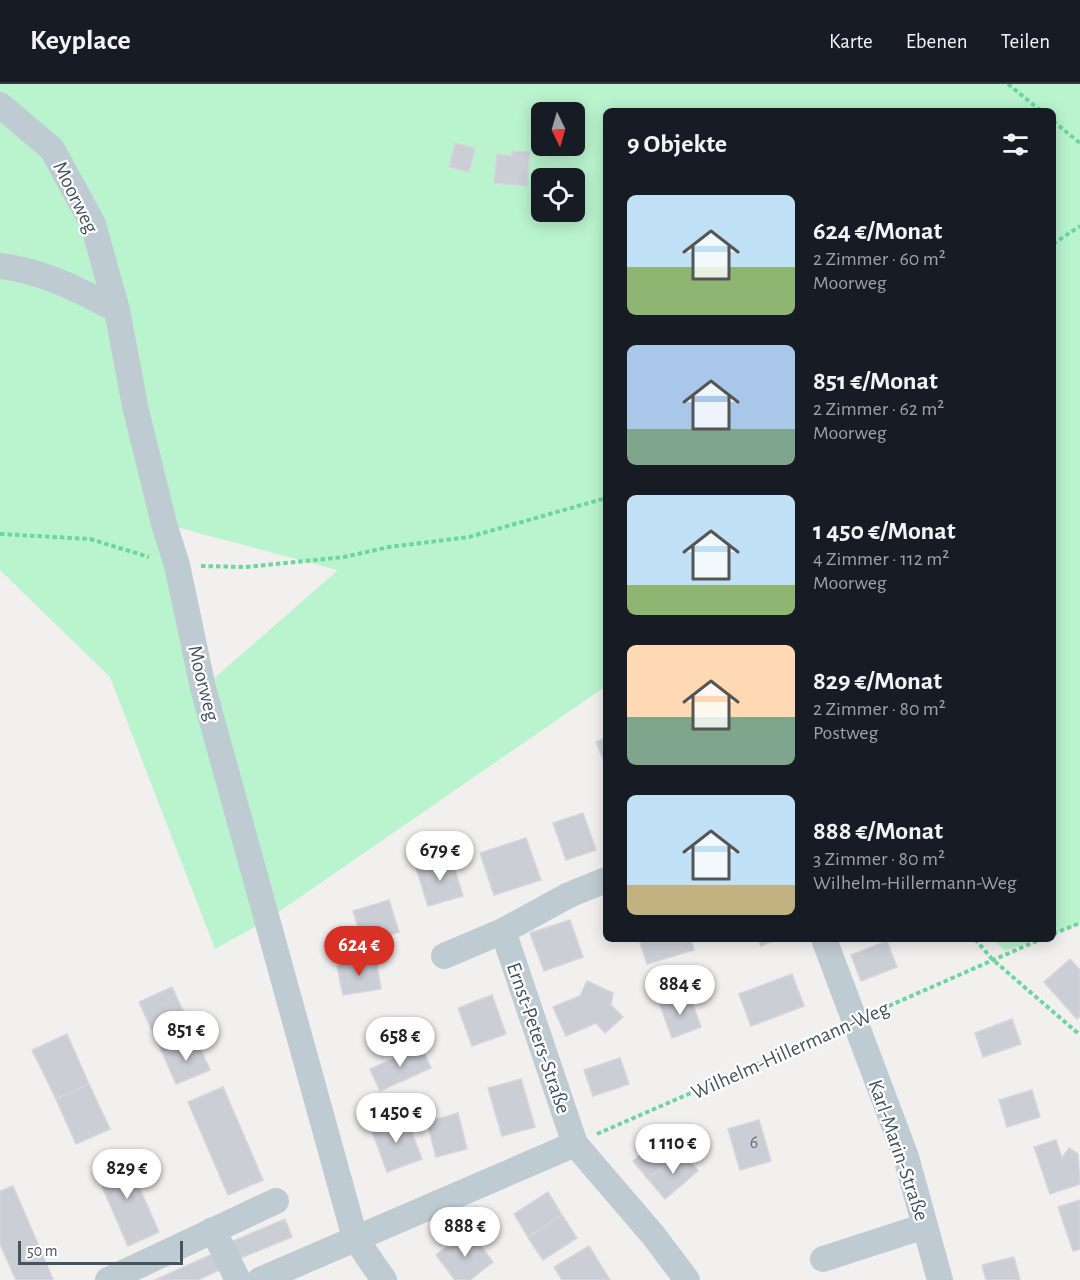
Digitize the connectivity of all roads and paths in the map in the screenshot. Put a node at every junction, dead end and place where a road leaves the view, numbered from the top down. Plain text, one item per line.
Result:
1 (1008, 84) edge
2 (0, 105) edge
3 (1037, 108) edge
4 (1056, 123) edge
5 (1080, 143) edge
6 (1080, 226) edge
7 (1056, 242) edge
8 (0, 266) edge
9 (117, 310) junction
10 (603, 499) edge
11 (0, 534) edge
12 (177, 565) junction
13 (603, 881) edge
14 (1080, 923) edge
15 (503, 931) junction
16 (1056, 933) edge
17 (825, 942) edge
18 (978, 942) edge
19 (1034, 942) edge
20 (444, 956) dead end
21 (992, 959) junction
22 (853, 1022) junction
23 (1080, 1035) edge
24 (575, 1144) junction
25 (276, 1201) dead end
26 (925, 1226) junction
27 (213, 1230) junction
28 (355, 1238) junction
29 (823, 1259) dead end
30 (108, 1280) edge
31 (238, 1280) edge
32 (260, 1280) edge
33 (384, 1280) edge
34 (687, 1280) edge
35 (940, 1280) edge

1 - 3 path
2 - 9 street, Moorweg
4 - 5 path
6 - 7 path
8 - 9 street
9 - 12 street, Moorweg
10 - 12 path
11 - 12 path
12 - 28 street, Moorweg
13 - 15 street
14 - 16 path
15 - 20 street
15 - 24 street, Ernst-Peters-Straße
17 - 22 street
18 - 21 path
19 - 21 path, Wilhelm-Hillermann-Weg
21 - 22 path, Wilhelm-Hillermann-Weg
21 - 23 path
22 - 24 path, Wilhelm-Hillermann-Weg
22 - 26 street, Karl-Marin-Straße
24 - 28 street
24 - 34 street
25 - 27 street
26 - 29 street
26 - 35 street, Karl-Marin-Straße
27 - 30 street
27 - 31 street
28 - 32 street
28 - 33 street, Moorweg

